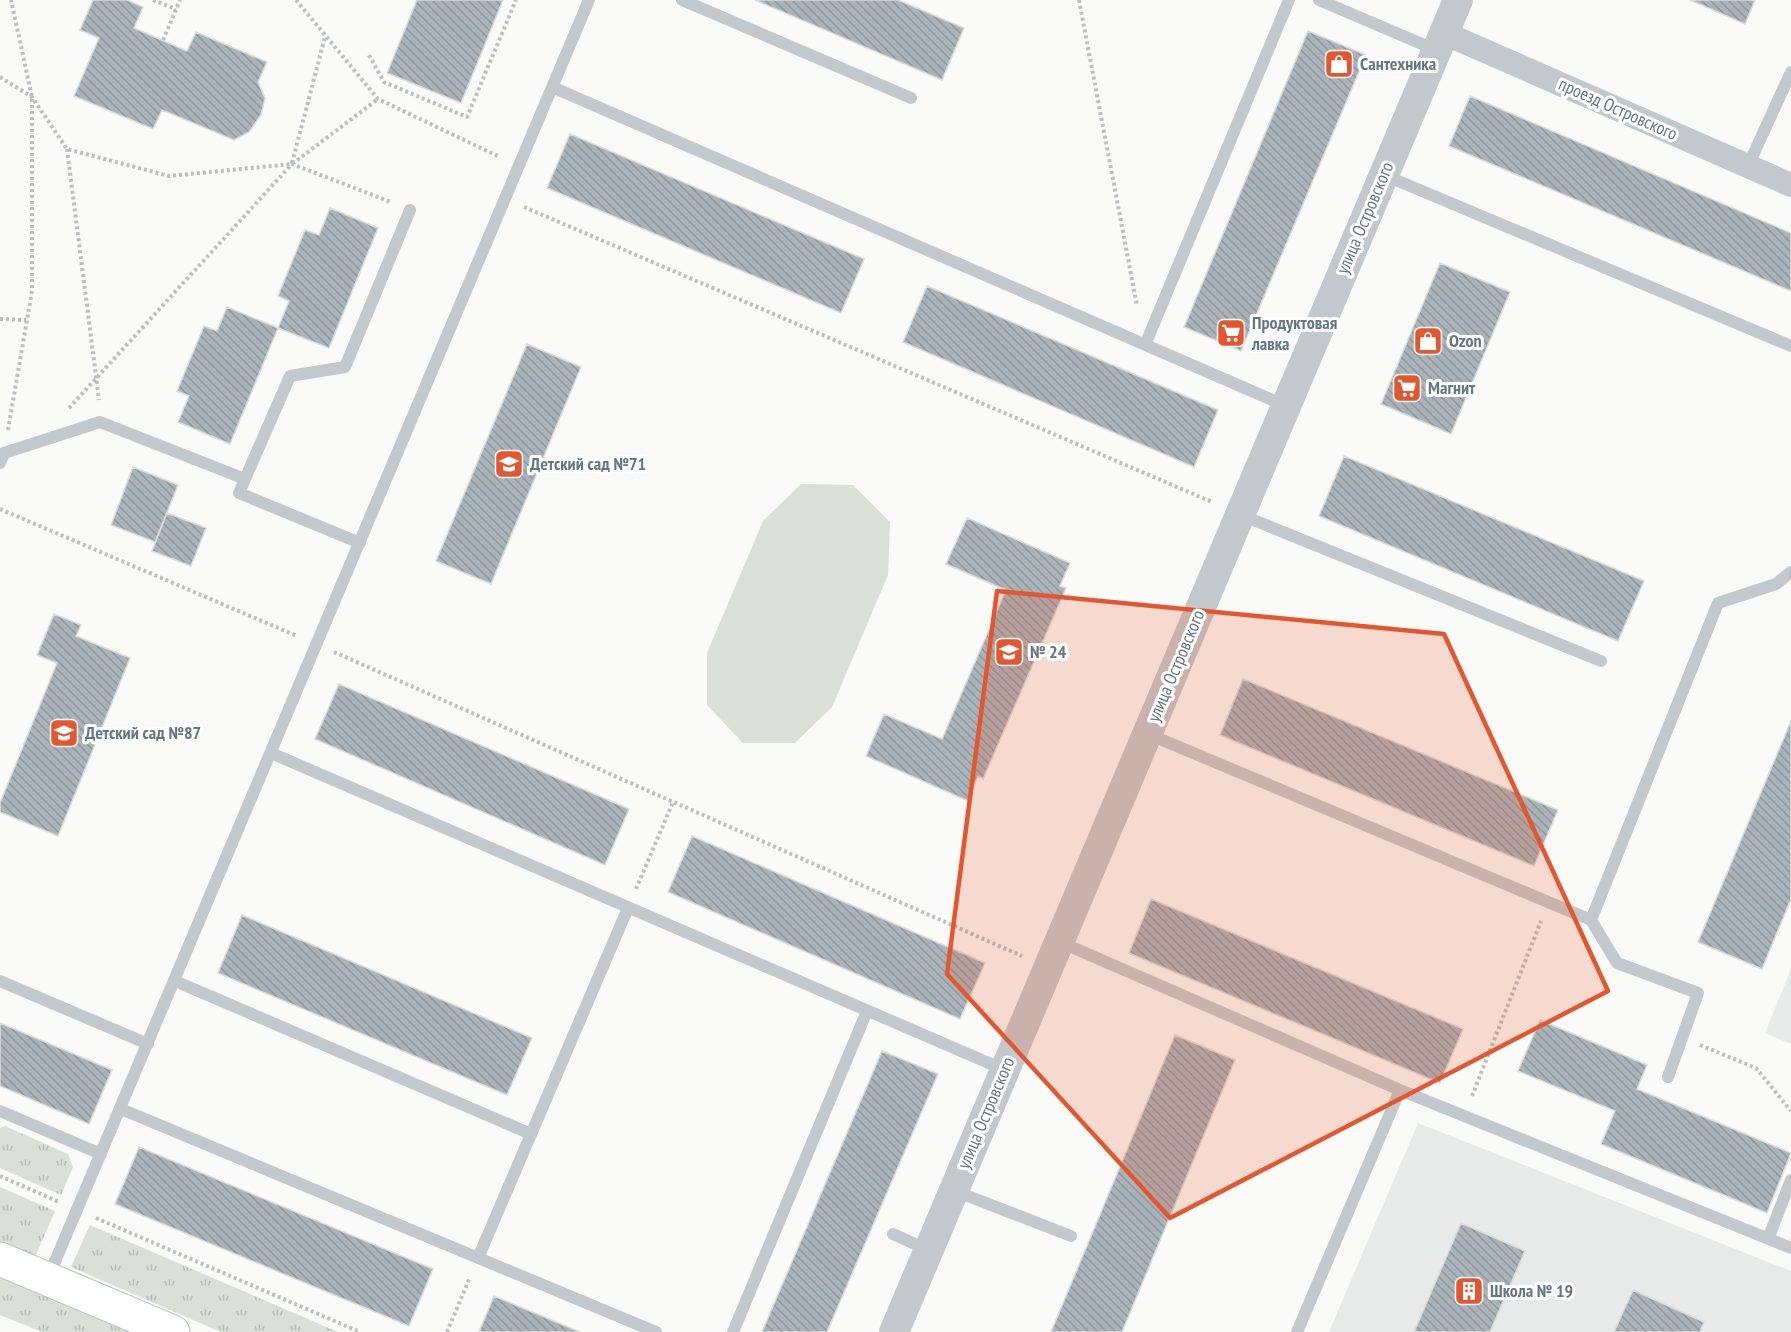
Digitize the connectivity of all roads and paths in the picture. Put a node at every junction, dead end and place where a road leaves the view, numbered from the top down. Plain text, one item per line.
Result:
1 (11, 0) edge
2 (153, 0) edge
3 (180, 0) edge
4 (296, 0) edge
5 (516, 0) edge
6 (589, 0) edge
7 (682, 0) edge
8 (1079, 0) edge
9 (1289, 0) edge
10 (1319, 0) edge
11 (1458, 0) edge
12 (176, 9) junction
13 (325, 37) junction
14 (163, 40) dead end
15 (1440, 42) junction
16 (369, 55) dead end
17 (1791, 72) edge
18 (0, 76) edge
19 (552, 87) junction
20 (32, 97) junction
21 (911, 98) dead end
22 (378, 99) junction
23 (66, 149) junction
24 (292, 164) junction
25 (519, 166) junction
26 (1748, 166) junction
27 (1384, 175) junction
28 (1791, 185) edge
29 (505, 199) junction
30 (410, 210) joint
31 (0, 319) edge
32 (26, 320) junction
33 (1145, 345) junction
34 (1791, 346) edge
35 (97, 377) junction
36 (1286, 406) junction
37 (100, 422) junction
38 (38, 441) junction
39 (2, 458) edge
40 (245, 479) junction
41 (0, 509) edge
42 (1240, 514) junction
43 (360, 543) junction
44 (1791, 572) edge
45 (317, 644) junction
46 (1601, 661) dead end
47 (1147, 734) junction
48 (271, 753) junction
49 (673, 802) junction
50 (1548, 903) junction
51 (628, 908) junction
52 (1591, 920) junction
53 (1053, 955) junction
54 (0, 981) edge
55 (175, 981) junction
56 (867, 1011) junction
57 (1682, 1038) junction
58 (148, 1044) junction
59 (1005, 1070) junction
60 (1668, 1077) dead end
61 (1400, 1090) junction
62 (121, 1109) junction
63 (0, 1111) edge
64 (1791, 1111) edge
65 (1465, 1116) junction
66 (531, 1134) junction
67 (101, 1154) junction
68 (0, 1176) edge
69 (1791, 1180) edge
70 (954, 1190) junction
71 (78, 1210) junction
72 (893, 1234) dead end
73 (1071, 1236) dead end
74 (1768, 1239) junction
75 (1791, 1248) edge
76 (928, 1251) junction
77 (478, 1258) junction
78 (0, 1259) edge
79 (48, 1279) junction
80 (173, 1332) edge
81 (360, 1332) edge
82 (447, 1332) edge
83 (656, 1332) edge
84 (734, 1332) edge
85 (894, 1332) edge
86 (1297, 1332) edge

1 - 20 path
2 - 12 path
3 - 12 path
4 - 13 path
5 - 16 path
6 - 19 lane
7 - 21 lane
8 - 33 path
9 - 33 lane
10 - 15 lane
11 - 15 street, улица Островского
12 - 14 path
13 - 22 path
13 - 24 path
15 - 26 street, проезд Островского
15 - 27 street, улица Островского
17 - 26 lane
18 - 20 path
19 - 25 lane
19 - 33 lane
20 - 23 path
20 - 32 path
22 - 24 path
22 - 25 path
23 - 24 path
23 - 35 path
24 - 30 path
24 - 35 path
25 - 29 lane
26 - 28 street, проезд Островского
27 - 34 lane
27 - 36 street, улица Островского
29 - 42 path
29 - 43 lane
30 - 40 lane
31 - 32 path
32 - 39 path
33 - 36 lane
35 - 37 path
35 - 38 path
36 - 42 street, улица Островского
37 - 38 lane
37 - 40 lane
38 - 39 lane
40 - 43 lane
41 - 45 path
42 - 46 lane
42 - 47 street, улица Островского
43 - 45 lane
44 - 52 lane
45 - 48 lane
45 - 49 path
47 - 50 lane
47 - 53 street, улица Островского
48 - 51 lane
48 - 55 lane
49 - 51 path
49 - 53 path
50 - 52 lane
50 - 65 path
51 - 56 lane
51 - 66 lane
52 - 57 lane
53 - 59 street, улица Островского
53 - 61 lane
54 - 58 lane
55 - 58 lane
55 - 66 lane
56 - 59 lane
56 - 84 lane
57 - 60 lane
57 - 64 path
58 - 62 lane
59 - 70 street, улица Островского
61 - 65 lane
61 - 86 lane
62 - 67 lane
62 - 77 lane
63 - 67 lane
65 - 74 lane
66 - 77 lane
67 - 71 lane
68 - 71 path
69 - 74 lane
70 - 73 lane
70 - 76 street, улица Островского
71 - 79 lane
71 - 81 path
72 - 76 lane
74 - 75 lane
76 - 85 street, улица Островского
77 - 82 path
77 - 83 lane
78 - 79 main road
79 - 80 main road

